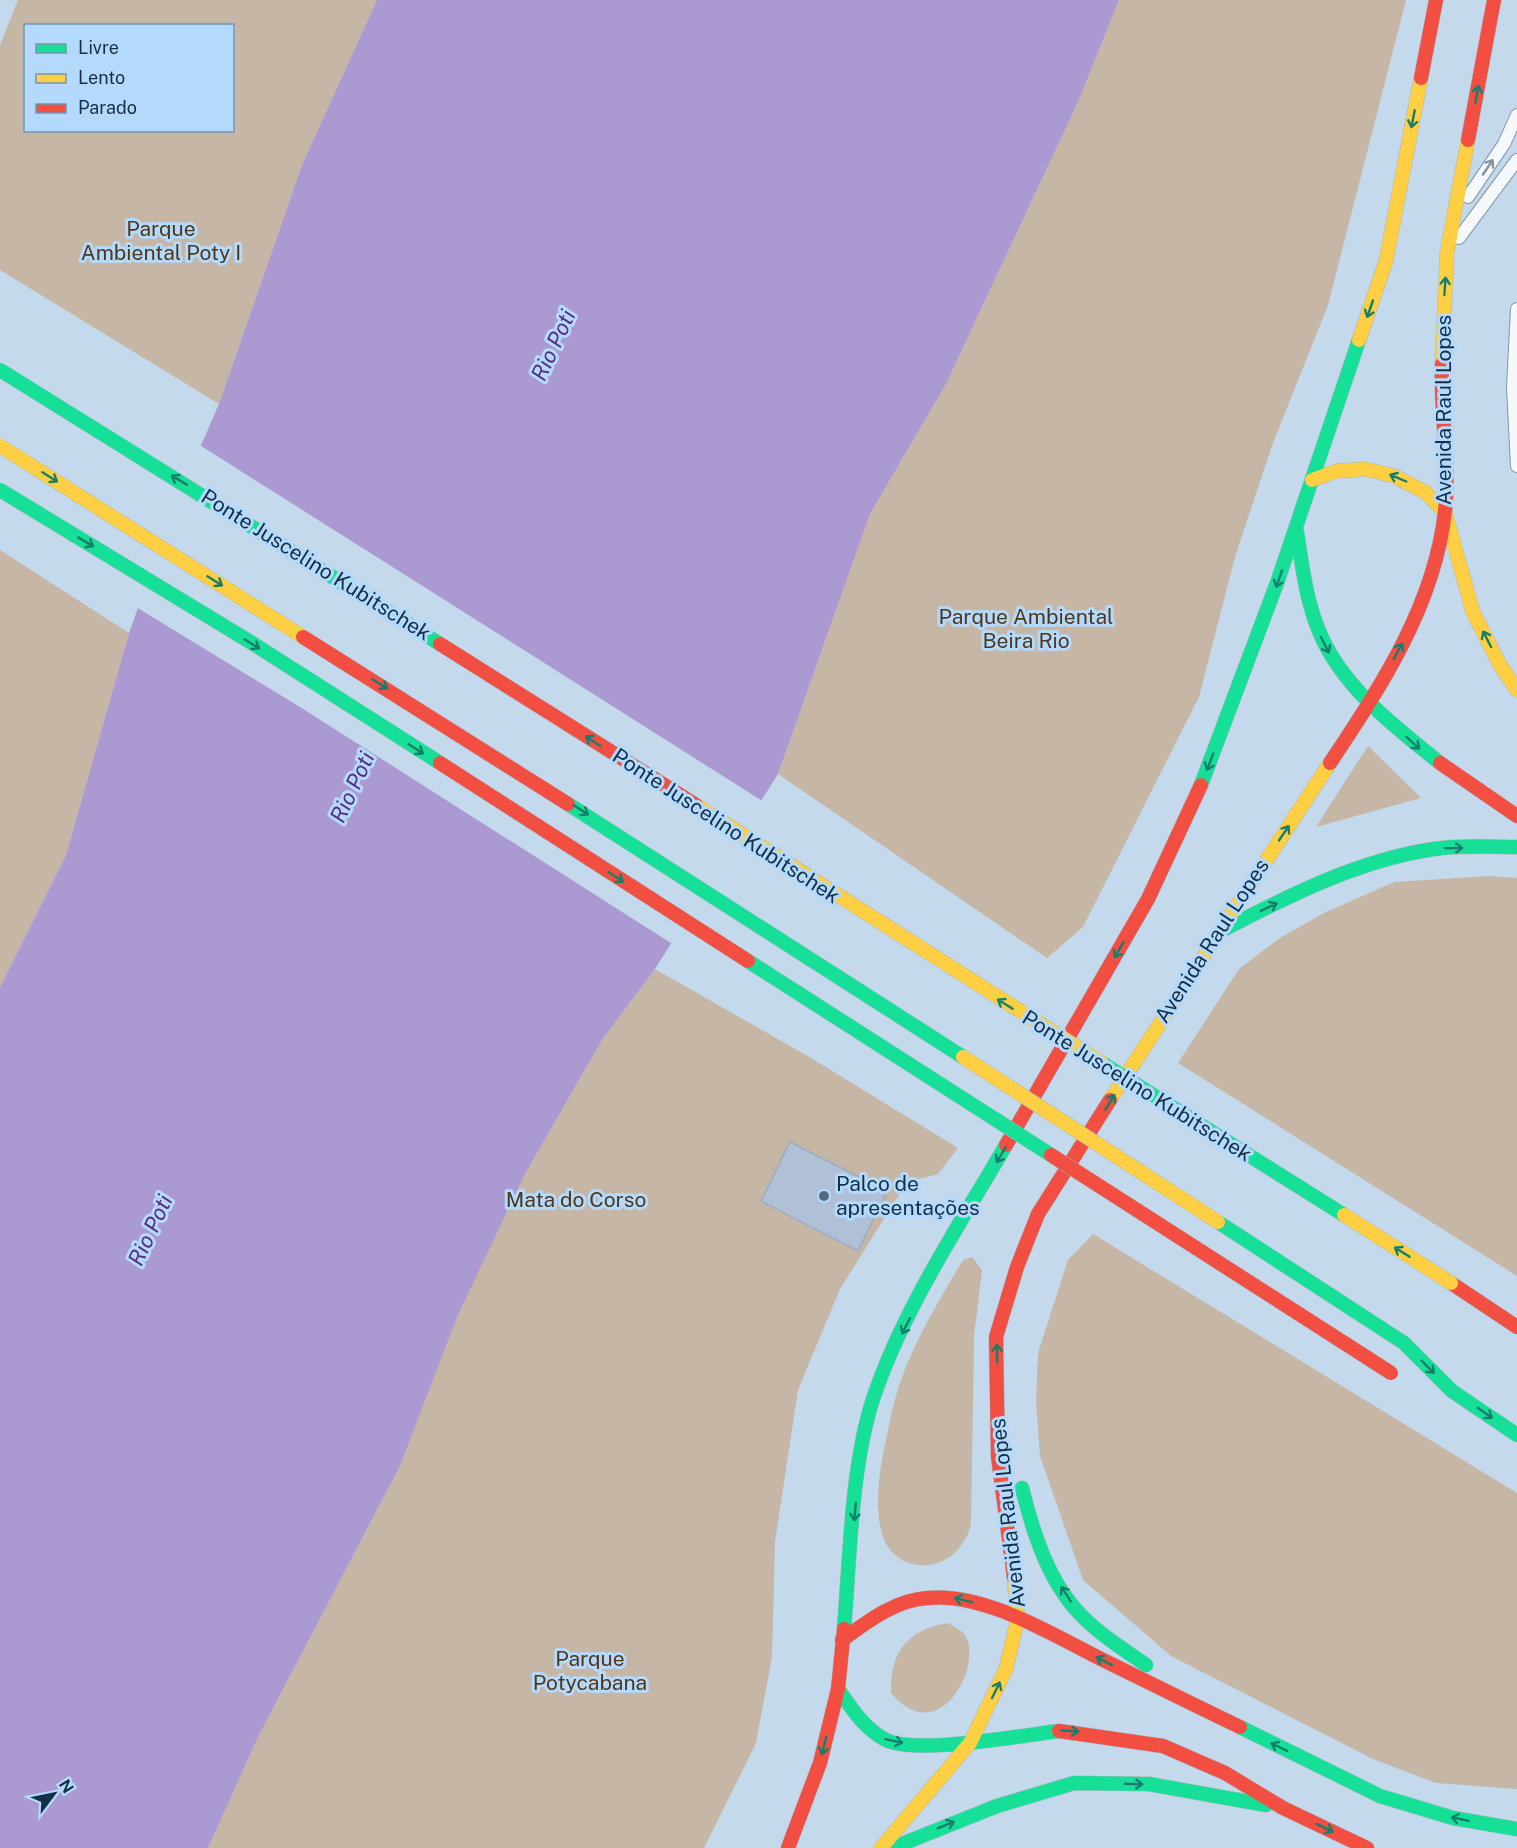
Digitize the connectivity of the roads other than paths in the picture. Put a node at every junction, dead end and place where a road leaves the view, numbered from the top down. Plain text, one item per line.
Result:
1 (1436, 0) edge
2 (1494, 0) edge
3 (1517, 115) edge
4 (1517, 160) edge
5 (1456, 216) junction
6 (1447, 253) junction
7 (1517, 309) edge
8 (0, 370) edge
9 (1515, 388) edge
10 (0, 446) edge
11 (1517, 466) edge
12 (1312, 480) junction
13 (0, 490) edge
14 (1445, 512) junction
15 (1296, 527) junction
16 (1517, 690) edge
17 (1371, 702) junction
18 (1517, 816) edge
19 (1517, 847) edge
20 (1217, 933) junction
21 (1451, 1283) junction
22 (1517, 1317) edge
23 (1517, 1326) edge
24 (1396, 1374) dead end
25 (1422, 1382) dead end
26 (997, 1386) junction
27 (1452, 1391) junction
28 (1517, 1436) edge
29 (1011, 1443) dead end
30 (1019, 1478) dead end
31 (1018, 1618) junction
32 (842, 1640) junction
33 (838, 1689) junction
34 (1207, 1712) junction
35 (970, 1743) junction
36 (1282, 1808) junction
37 (1517, 1829) edge
38 (788, 1848) edge
39 (880, 1848) edge
40 (892, 1848) edge
41 (1367, 1848) edge

1 -> 12 main road
5 -> 2 main road, Avenida Raul Lopes
5 -> 3 lane
4 - 6 lane
5 - 6 main road, Avenida Raul Lopes
14 -> 6 main road, Avenida Raul Lopes
7 - 9 lane
21 -> 8 main road, Ponte Juscelino Kubitschek, bridge
9 - 11 lane
10 -> 27 main road, bridge
14 -> 12 main road
12 - 15 main road
13 -> 24 main road, bridge
16 -> 14 main road
17 -> 14 main road, Avenida Raul Lopes
15 -> 17 main road
15 -> 32 main road
17 -> 18 main road
20 -> 17 main road, Avenida Raul Lopes
20 -> 19 main road
26 -> 20 main road, Avenida Raul Lopes
21 - 22 main road
21 - 23 main road
25 - 27 main road
26 - 29 main road
26 - 31 main road, Avenida Raul Lopes
27 -> 28 main road
34 -> 30 main road
31 -> 32 main road
34 -> 31 main road
35 -> 31 main road, Avenida Raul Lopes
32 - 33 main road
33 -> 35 main road
33 -> 38 main road
37 -> 34 main road
35 -> 36 main road
35 - 39 main road, Avenida Raul Lopes
40 -> 36 main road
36 -> 41 main road

